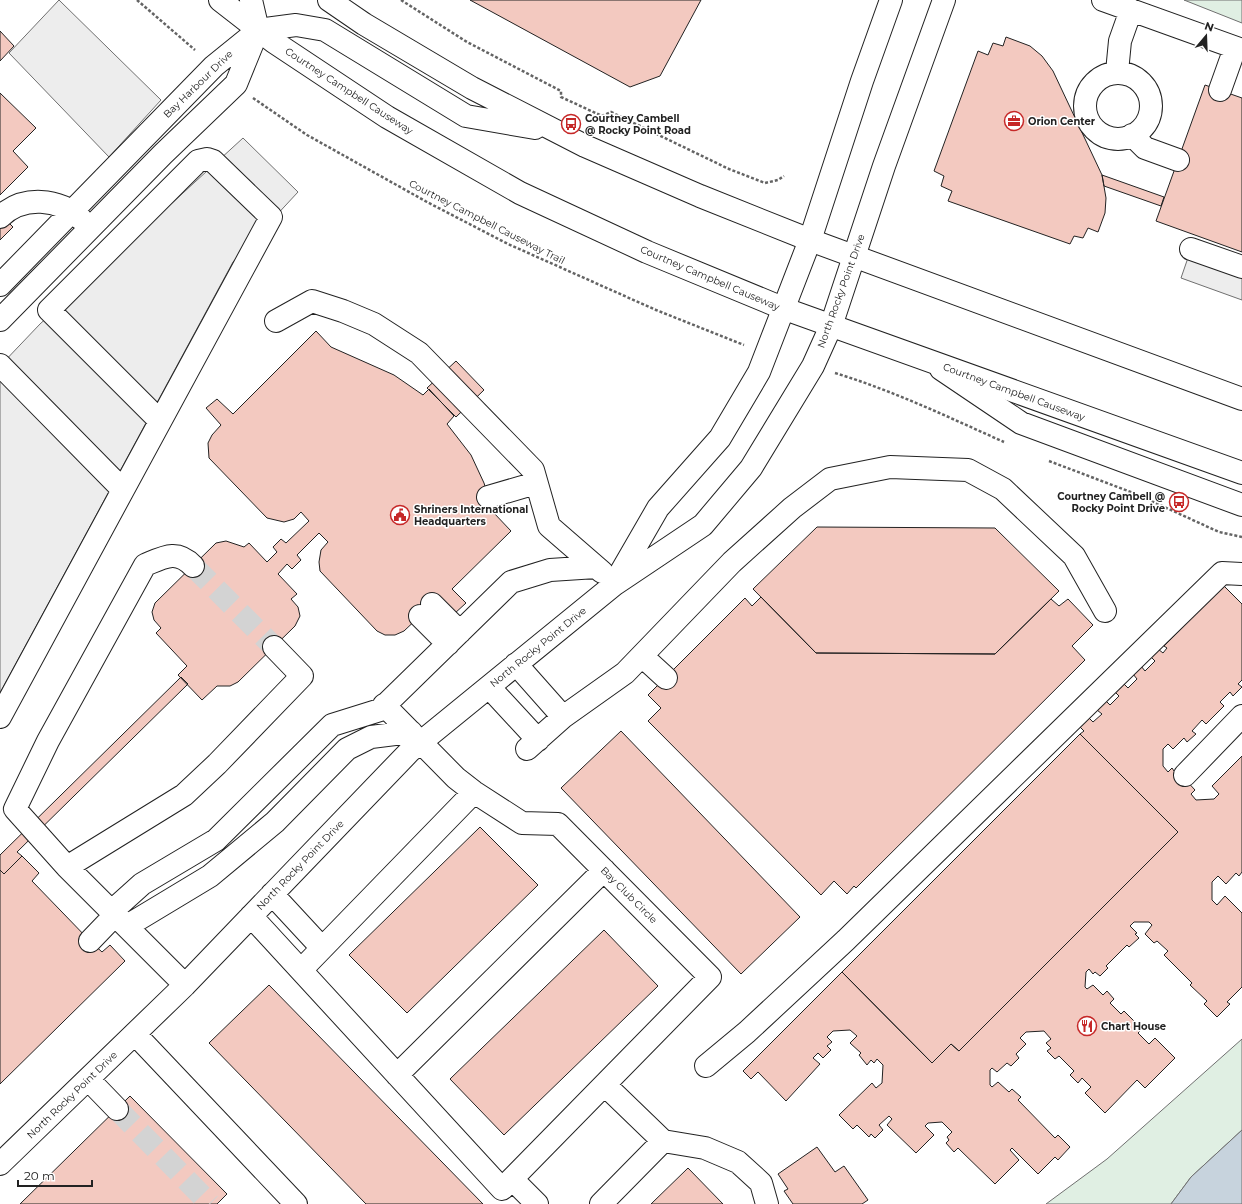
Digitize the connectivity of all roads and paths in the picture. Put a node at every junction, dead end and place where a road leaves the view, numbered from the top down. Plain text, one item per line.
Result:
1 (137, 0) edge
2 (220, 0) edge
3 (251, 0) edge
4 (329, 0) edge
5 (401, 0) edge
6 (891, 0) edge
7 (944, 0) edge
8 (1103, 0) edge
9 (1131, 10) junction
10 (258, 30) junction
11 (1238, 49) edge
12 (196, 50) dead end
13 (1118, 72) junction
14 (1220, 90) dead end
15 (252, 97) dead end
16 (556, 131) junction
17 (1132, 135) junction
18 (1178, 160) dead end
19 (784, 176) dead end
20 (72, 210) junction
21 (0, 217) edge
22 (90, 227) junction
23 (810, 240) junction
24 (111, 248) junction
25 (1202, 248) dead end
26 (854, 256) junction
27 (1242, 267) edge
28 (0, 285) edge
29 (784, 309) junction
30 (0, 320) edge
31 (276, 322) dead end
32 (831, 326) junction
33 (733, 342) dead end
34 (930, 361) junction
35 (0, 365) edge
36 (1242, 398) edge
37 (160, 421) junction
38 (1242, 473) edge
39 (536, 483) junction
40 (123, 490) junction
41 (488, 497) dead end
42 (1242, 505) edge
43 (193, 566) tunnel mouth
44 (596, 567) junction
45 (1242, 574) edge
46 (615, 584) junction
47 (426, 610) dead end
48 (1105, 611) dead end
49 (454, 638) junction
50 (274, 647) tunnel mouth
51 (642, 656) junction
52 (516, 664) junction
53 (666, 678) dead end
54 (489, 687) junction
55 (384, 705) junction
56 (1242, 716) edge
57 (0, 717) edge
58 (563, 717) junction
59 (416, 737) junction
60 (1185, 775) dead end
61 (474, 792) junction
62 (67, 867) junction
63 (604, 870) junction
64 (272, 894) junction
65 (251, 916) junction
66 (118, 917) junction
67 (90, 941) dead end
68 (322, 948) junction
69 (301, 970) junction
70 (185, 985) junction
71 (135, 1034) junction
72 (706, 1066) dead end
73 (397, 1075) junction
74 (88, 1079) junction
75 (605, 1085) junction
76 (118, 1109) tunnel mouth
77 (663, 1141) junction
78 (0, 1164) edge
79 (507, 1184) junction
80 (296, 1204) edge
81 (537, 1204) edge
82 (601, 1204) edge
83 (767, 1204) edge

1 - 12 path
2 - 10 main road, Courtney Campbell Causeway
3 - 10 main road
4 - 16 main road
5 - 19 path
6 - 23 main road, North Rocky Point Drive
7 - 26 main road, North Rocky Point Drive
8 - 9 main road
9 - 11 main road
9 - 13 main road
10 - 16 main road
10 - 20 main road, Bay Harbour Drive
10 - 22 main road, Bay Harbour Drive
10 - 29 main road, Courtney Campbell Causeway
11 - 14 main road
13 - 17 main road
13 - 17 main road
15 - 33 path, Courtney Campbell Causeway Trail
16 - 23 main road
17 - 18 main road
20 - 21 main road
20 - 22 main road
20 - 28 main road, Bay Harbour Drive
22 - 24 main road
22 - 30 main road, Bay Harbour Drive
23 - 26 main road
23 - 29 main road, North Rocky Point Drive
24 - 37 main road
24 - 37 main road
25 - 27 main road
26 - 32 main road, North Rocky Point Drive
26 - 36 main road
29 - 32 main road, Courtney Campbell Causeway
29 - 46 main road, North Rocky Point Drive
31 - 39 main road
32 - 34 main road, Courtney Campbell Causeway
32 - 46 main road, North Rocky Point Drive
34 - 38 main road, Courtney Campbell Causeway
34 - 42 main road
35 - 40 main road
37 - 40 main road
39 - 41 main road
39 - 44 main road
40 - 57 main road
43 - 62 main road
44 - 46 main road
44 - 49 main road
45 - 72 main road
46 - 52 main road, North Rocky Point Drive
47 - 49 main road
48 - 51 main road
49 - 55 main road
50 - 62 main road
51 - 53 main road
51 - 58 main road
52 - 54 main road, North Rocky Point Drive
52 - 58 main road
54 - 58 main road
54 - 59 main road, North Rocky Point Drive
55 - 59 main road, Bay Club Circle
55 - 66 main road
56 - 60 main road
59 - 61 main road, Bay Club Circle
59 - 64 main road, North Rocky Point Drive
59 - 66 main road
61 - 63 main road, Bay Club Circle
61 - 68 main road
62 - 66 main road
63 - 73 main road
63 - 75 main road, Bay Club Circle
64 - 65 main road, North Rocky Point Drive
64 - 68 main road
65 - 69 main road
65 - 70 main road, North Rocky Point Drive
66 - 67 main road
66 - 70 main road
68 - 69 main road
69 - 73 main road
70 - 71 main road, North Rocky Point Drive
71 - 74 main road, North Rocky Point Drive
71 - 80 main road
73 - 79 main road
74 - 76 main road
74 - 78 main road, North Rocky Point Drive
75 - 77 main road
75 - 79 main road, Bay Club Circle
77 - 82 main road
77 - 83 main road
79 - 81 main road

